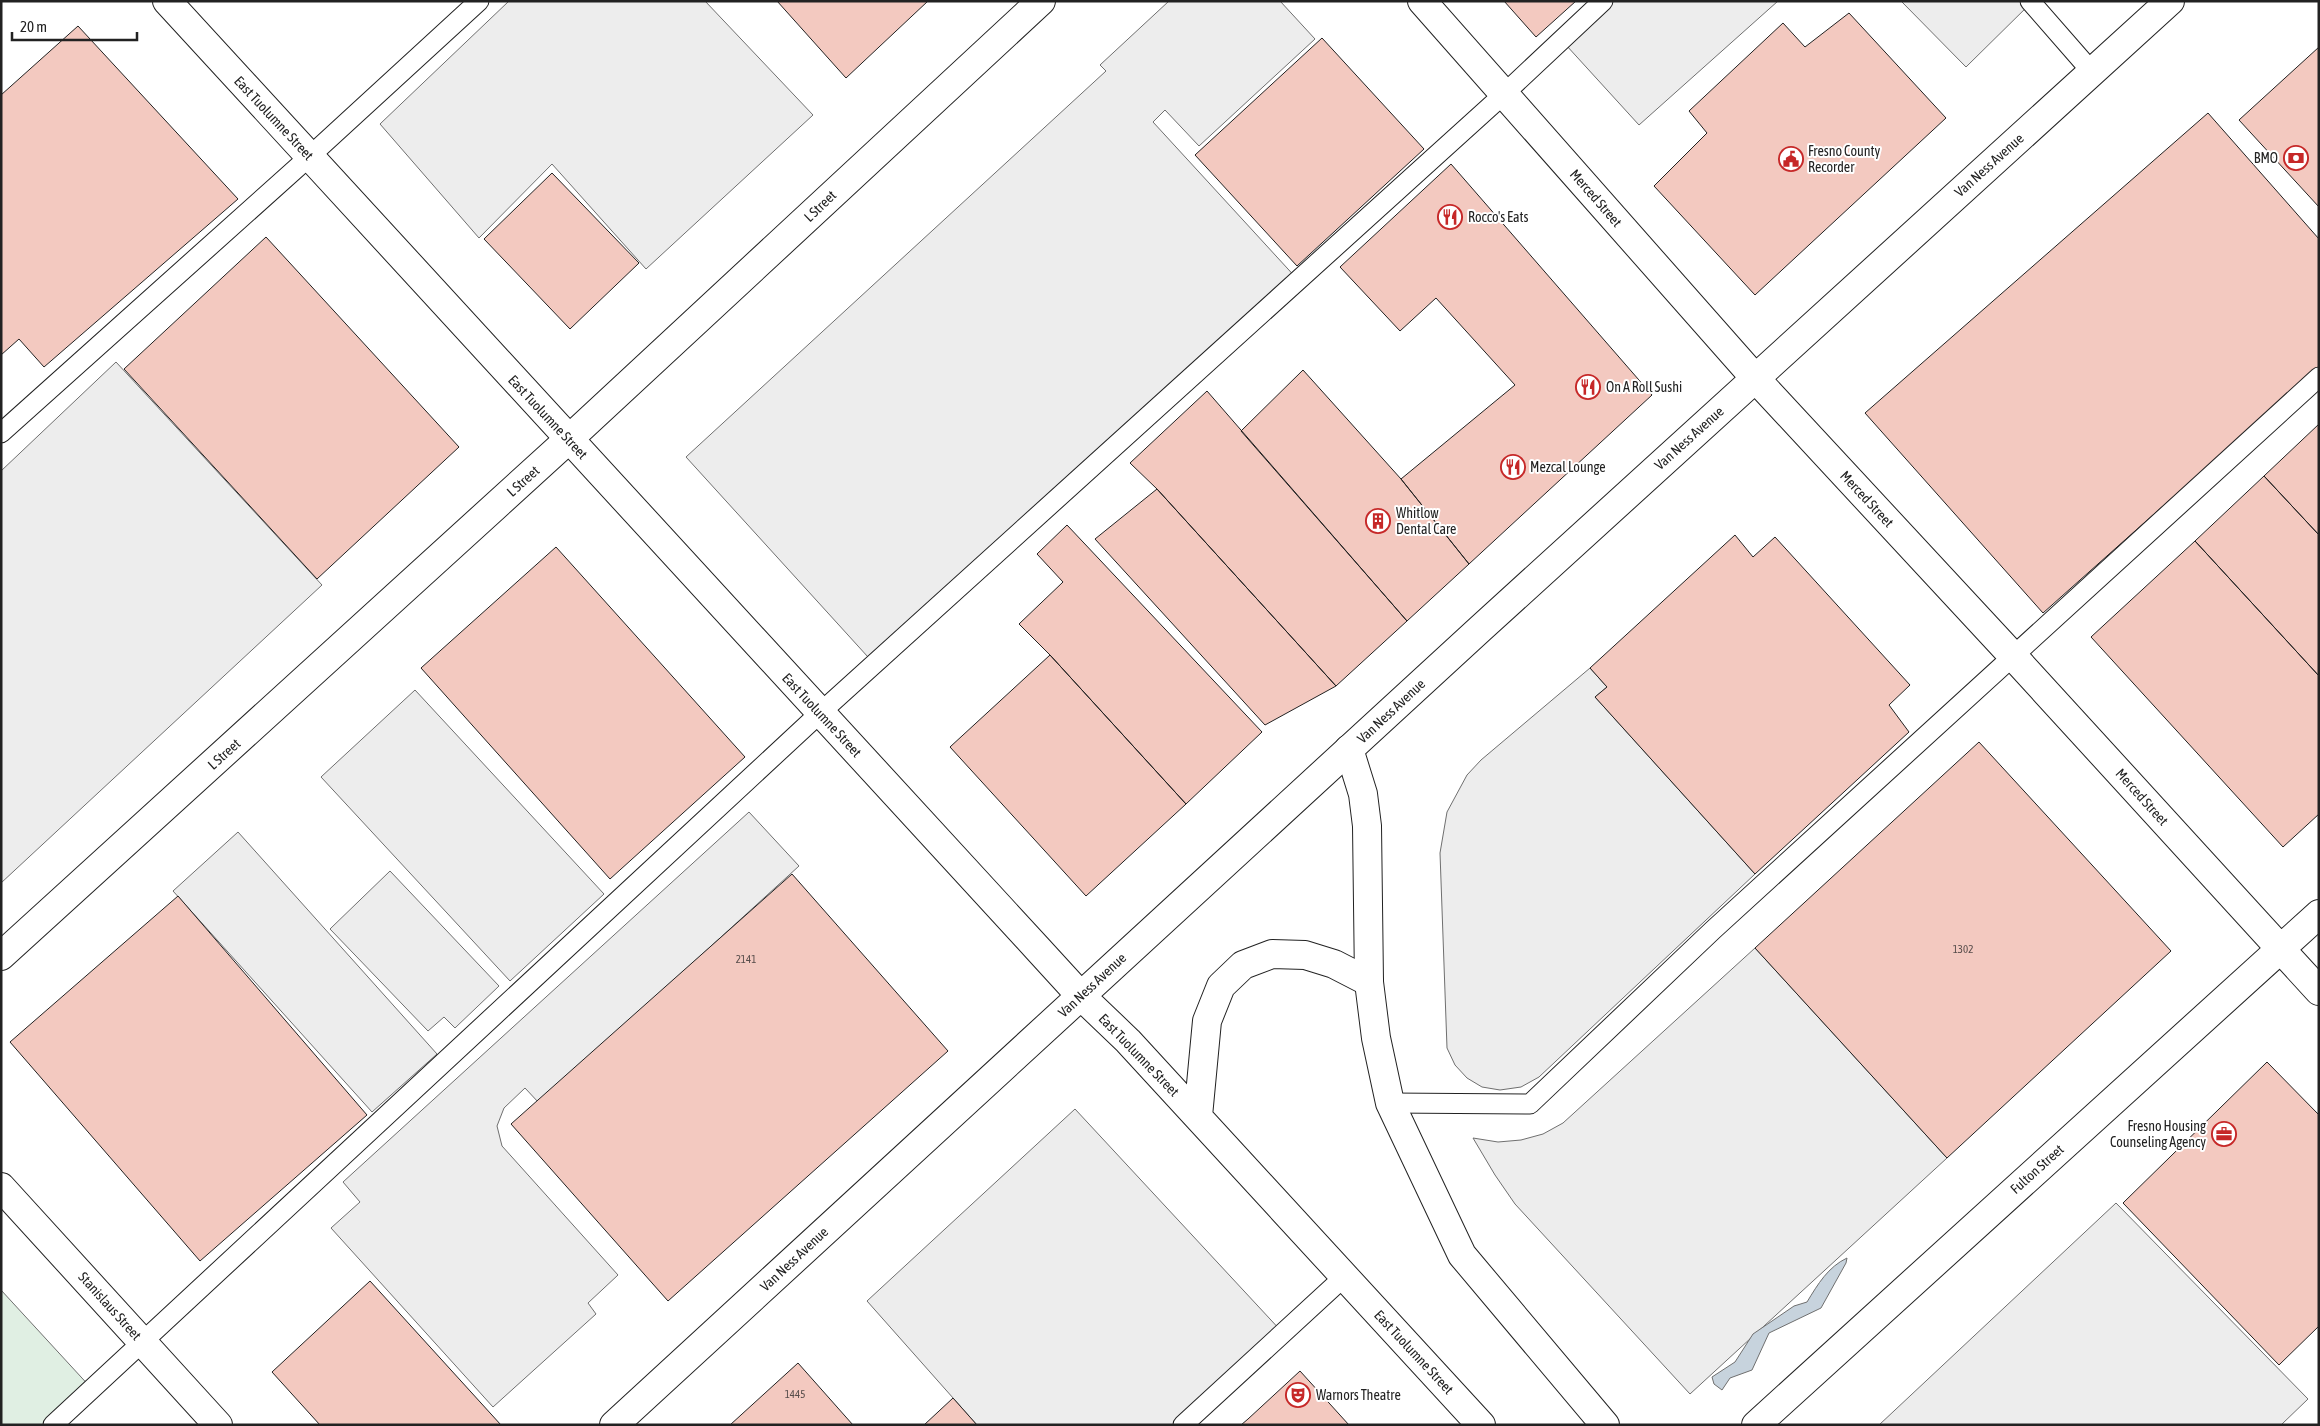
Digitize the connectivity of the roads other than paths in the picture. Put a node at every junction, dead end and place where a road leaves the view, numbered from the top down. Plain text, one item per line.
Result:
1 (167, 1) edge
2 (479, 1) edge
3 (1041, 1) edge
4 (1422, 1) edge
5 (1603, 1) edge
6 (2030, 1) edge
7 (2170, 1) edge
8 (2092, 72) junction
9 (1504, 94) junction
10 (309, 157) junction
11 (2319, 377) edge
12 (1755, 378) junction
13 (1, 434) edge
14 (569, 439) junction
15 (2012, 655) junction
16 (820, 713) junction
17 (1349, 749) junction
18 (2319, 914) edge
19 (2280, 948) junction
20 (1, 956) edge
21 (1369, 982) junction
22 (2319, 991) edge
23 (1080, 996) junction
24 (1390, 1103) junction
25 (1198, 1116) junction
26 (1, 1187) edge
27 (1345, 1276) junction
28 (142, 1342) junction
29 (53, 1425) edge
30 (218, 1425) edge
31 (614, 1425) edge
32 (1183, 1425) edge
33 (1481, 1425) edge
34 (1605, 1425) edge
35 (1756, 1425) edge

1 - 10 main road, East Tuolumne Street
2 - 10 lane
3 - 14 main road, L Street
4 - 9 main road, Merced Street
5 - 9 lane
6 - 8 lane
7 - 8 main road, Van Ness Avenue
8 - 12 main road, Van Ness Avenue
9 - 12 main road, Merced Street
9 - 16 lane
10 - 13 lane
10 - 14 main road, East Tuolumne Street
11 - 15 lane
12 - 15 main road, Merced Street
12 - 17 main road, Van Ness Avenue
14 - 16 main road, East Tuolumne Street
14 - 20 main road, L Street
15 - 19 main road, Merced Street
15 - 24 lane
16 - 23 main road, East Tuolumne Street
16 - 28 lane
17 - 21 main road
17 - 23 main road, Van Ness Avenue
18 - 19 main road, Fulton Street
19 - 22 main road, Merced Street
19 - 35 main road, Fulton Street
21 - 24 main road
21 - 25 main road
23 - 25 main road, East Tuolumne Street
23 - 31 main road, Van Ness Avenue
24 - 34 main road
25 - 27 main road, East Tuolumne Street
26 - 28 main road, Stanislaus Street
27 - 32 lane
27 - 33 main road, East Tuolumne Street
28 - 29 lane
28 - 30 main road, Stanislaus Street

